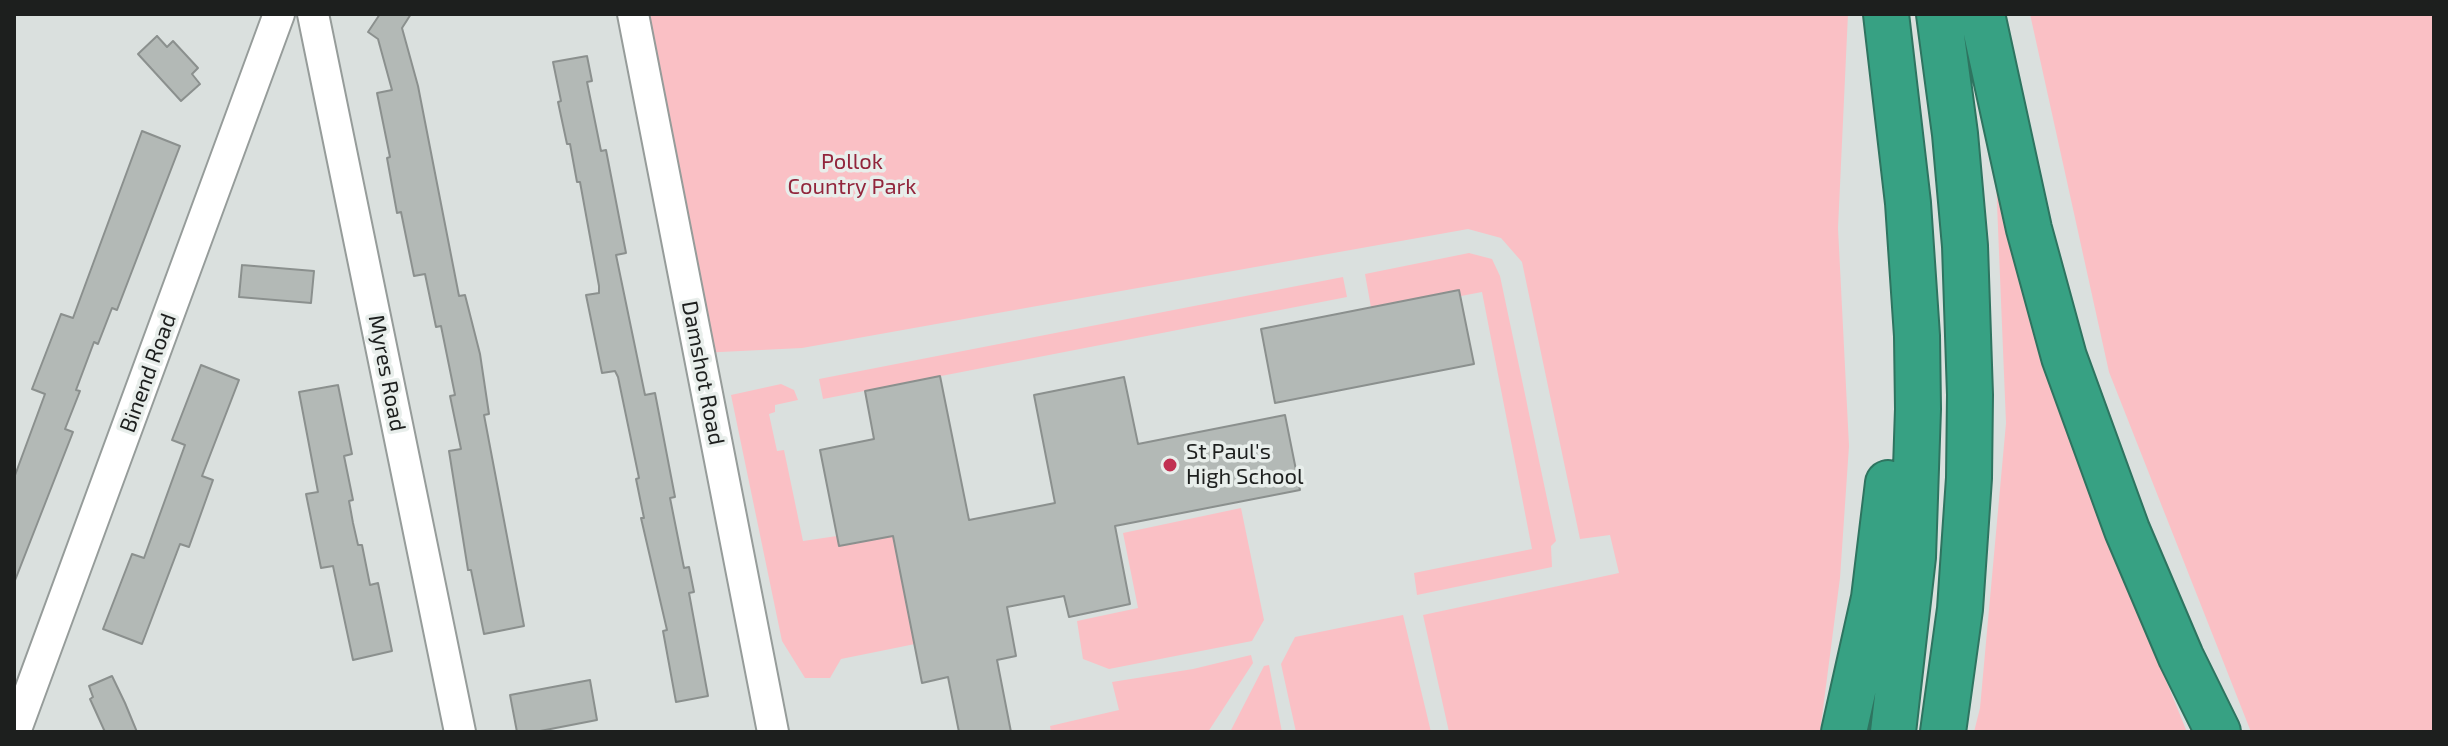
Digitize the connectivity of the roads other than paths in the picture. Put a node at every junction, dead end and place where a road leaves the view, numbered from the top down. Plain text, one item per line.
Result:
1 (279, 14) edge
2 (313, 14) edge
3 (633, 14) edge
4 (1886, 14) edge
5 (1939, 14) edge
6 (1982, 14) edge
7 (1899, 124) junction
8 (765, 731) edge
9 (15, 732) edge
10 (460, 732) edge
11 (1844, 732) edge
12 (1893, 732) edge
13 (1943, 732) edge
14 (2218, 732) edge

1 - 9 street, Binend Road
2 - 10 street, Myres Road
3 - 8 street, Damshot Road
4 - 7 highway
5 - 13 highway
6 - 14 highway
7 - 11 highway
7 - 12 highway

